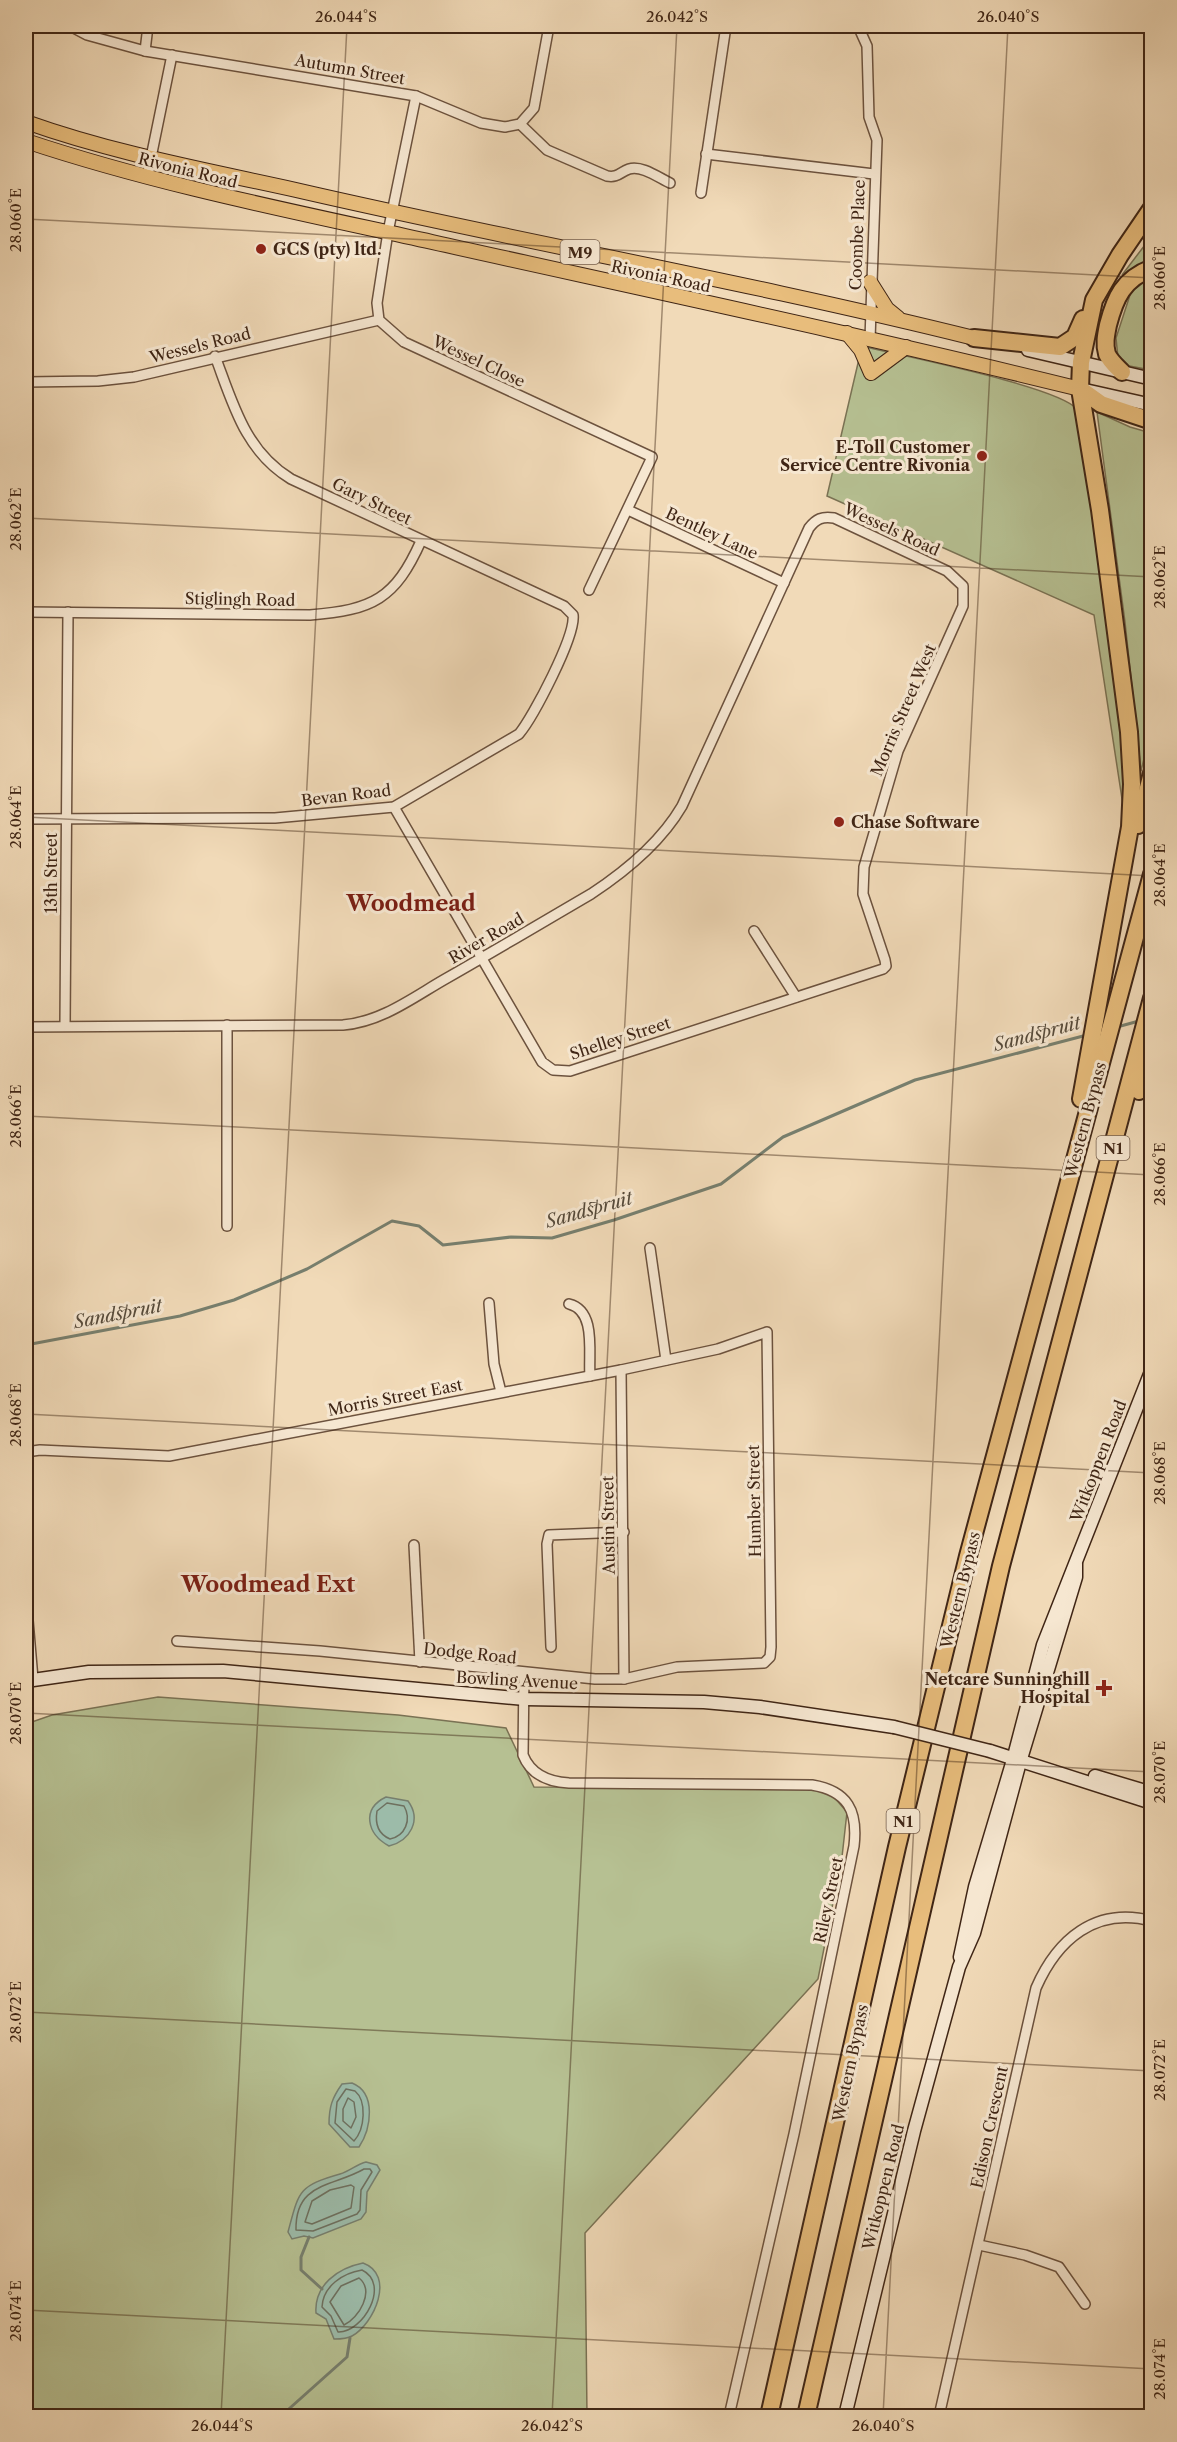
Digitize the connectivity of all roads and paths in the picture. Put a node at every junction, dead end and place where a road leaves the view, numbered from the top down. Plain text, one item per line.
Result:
1 (70, 26) edge
2 (148, 26) edge
3 (549, 26) edge
4 (726, 26) edge
5 (858, 26) edge
6 (145, 51) junction
7 (172, 55) junction
8 (416, 96) junction
9 (26, 122) edge
10 (520, 124) junction
11 (26, 141) edge
12 (706, 154) junction
13 (151, 157) junction
14 (874, 174) junction
15 (147, 177) junction
16 (670, 183) dead end
17 (701, 193) dead end
18 (1152, 208) edge
19 (392, 213) junction
20 (388, 232) junction
21 (1120, 255) junction
22 (1152, 268) edge
23 (870, 282) junction
24 (869, 312) junction
25 (380, 320) junction
26 (902, 320) junction
27 (847, 333) junction
28 (974, 338) junction
29 (870, 339) junction
30 (906, 346) junction
31 (214, 356) junction
32 (1081, 362) junction
33 (1122, 372) junction
34 (1152, 379) edge
35 (26, 382) edge
36 (1080, 389) junction
37 (1152, 405) edge
38 (1152, 421) edge
39 (628, 510) junction
40 (421, 541) junction
41 (784, 583) junction
42 (589, 590) dead end
43 (963, 606) joint
44 (26, 612) edge
45 (68, 612) junction
46 (573, 615) joint
47 (1152, 773) edge
48 (394, 807) junction
49 (26, 819) edge
50 (66, 819) junction
51 (1152, 874) edge
52 (1117, 901) junction
53 (754, 931) dead end
54 (480, 959) junction
55 (886, 966) joint
56 (796, 997) junction
57 (1152, 998) edge
58 (227, 1025) junction
59 (65, 1026) junction
60 (26, 1027) edge
61 (1147, 1050) edge
62 (1095, 1060) junction
63 (227, 1226) dead end
64 (650, 1248) dead end
65 (584, 1297) dead end
66 (489, 1303) dead end
67 (767, 1332) joint
68 (666, 1360) junction
69 (1152, 1369) edge
70 (621, 1370) junction
71 (590, 1376) junction
72 (501, 1392) junction
73 (26, 1452) edge
74 (624, 1532) junction
75 (414, 1545) dead end
76 (26, 1597) edge
77 (177, 1641) dead end
78 (551, 1647) dead end
79 (420, 1662) junction
80 (760, 1665) joint
81 (524, 1674) junction
82 (29, 1680) edge
83 (624, 1680) junction
84 (525, 1699) junction
85 (1015, 1757) junction
86 (1152, 1793) edge
87 (1152, 1803) edge
88 (1152, 1921) edge
89 (979, 2245) junction
90 (1085, 2304) dead end
91 (729, 2416) edge
92 (769, 2416) edge
93 (806, 2416) edge
94 (844, 2416) edge
95 (939, 2416) edge

1 - 6 street, Autumn Street
2 - 6 street
3 - 10 street
4 - 12 street
5 - 14 street, Coombe Place
6 - 7 street, Autumn Street
7 - 8 street, Autumn Street
7 - 13 street
8 - 10 street, Autumn Street
8 - 19 street
9 - 13 main road, Rivonia Road / M9
10 - 16 street
11 - 15 main road, Rivonia Road / M9
12 - 14 street
12 - 17 street
13 - 15 street
13 - 19 main road, Rivonia Road / M9
14 - 23 street, Coombe Place
15 - 20 main road, Rivonia Road / M9
18 - 21 highway
19 - 20 street
19 - 24 main road, Rivonia Road / M9
20 - 25 street
20 - 27 main road, Rivonia Road / M9
21 - 28 highway
21 - 32 highway
22 - 33 highway
23 - 24 street, Coombe Place
23 - 26 main road
24 - 26 main road, Rivonia Road / M9
24 - 29 street, Coombe Place
25 - 31 street, Wessels Road
25 - 39 street, Wessel Close
26 - 28 main road, Rivonia Road / M9
27 - 29 main road, Rivonia Road / M9
27 - 30 main road
28 - 32 main road, Rivonia Road / M9
29 - 30 main road, Rivonia Road / M9
30 - 36 main road, Rivonia Road / M9
31 - 35 street, Wessels Road
31 - 40 street, Gary Street
32 - 33 main road, Rivonia Road / M9
32 - 36 highway
33 - 34 main road, Rivonia Road / M9
36 - 37 main road, Rivonia Road / M9
36 - 38 highway
36 - 52 highway
39 - 41 street, Bentley Lane
39 - 42 street
40 - 45 street, Stiglingh Road
40 - 46 street, Gary Street
41 - 43 street, Wessels Road
41 - 54 street, River Road
43 - 55 street, Morris Street West
44 - 45 street, Stiglingh Road
45 - 50 street, 13th Street
46 - 48 street, Bevan Road
47 - 52 highway
48 - 50 street, Bevan Road
48 - 54 street, Shelley Street
49 - 50 street, Bevan Road
50 - 59 street, 13th Street
51 - 62 highway, Western Bypass
52 - 62 highway
53 - 56 street
54 - 56 street, Shelley Street
54 - 58 street, River Road
55 - 56 street, Shelley Street
57 - 61 highway
58 - 59 street, River Road
58 - 63 street
59 - 60 street, River Road
61 - 93 highway, Western Bypass / N1
62 - 92 highway, Western Bypass / N1
64 - 68 street
65 - 71 street
66 - 72 street
67 - 68 street, Morris Street East
67 - 80 street, Humber Street
68 - 70 street, Morris Street East
69 - 85 main road, Witkoppen Road
70 - 71 street, Morris Street East
70 - 74 street, Austin Street
71 - 72 street, Morris Street East
72 - 73 street, Morris Street East
74 - 78 street
74 - 83 street, Austin Street
75 - 79 street
76 - 82 street
77 - 79 street, Dodge Road
79 - 81 street, Dodge Road
80 - 83 street, Dodge Road
81 - 83 street, Dodge Road
81 - 84 street, Riley Street
82 - 84 main road, Bowling Avenue
84 - 85 main road, Bowling Avenue, bridge
84 - 91 street, Riley Street
85 - 86 main road
85 - 87 main road
85 - 94 main road, Witkoppen Road
88 - 89 street, Edison Crescent
89 - 90 street
89 - 95 street, Edison Crescent

